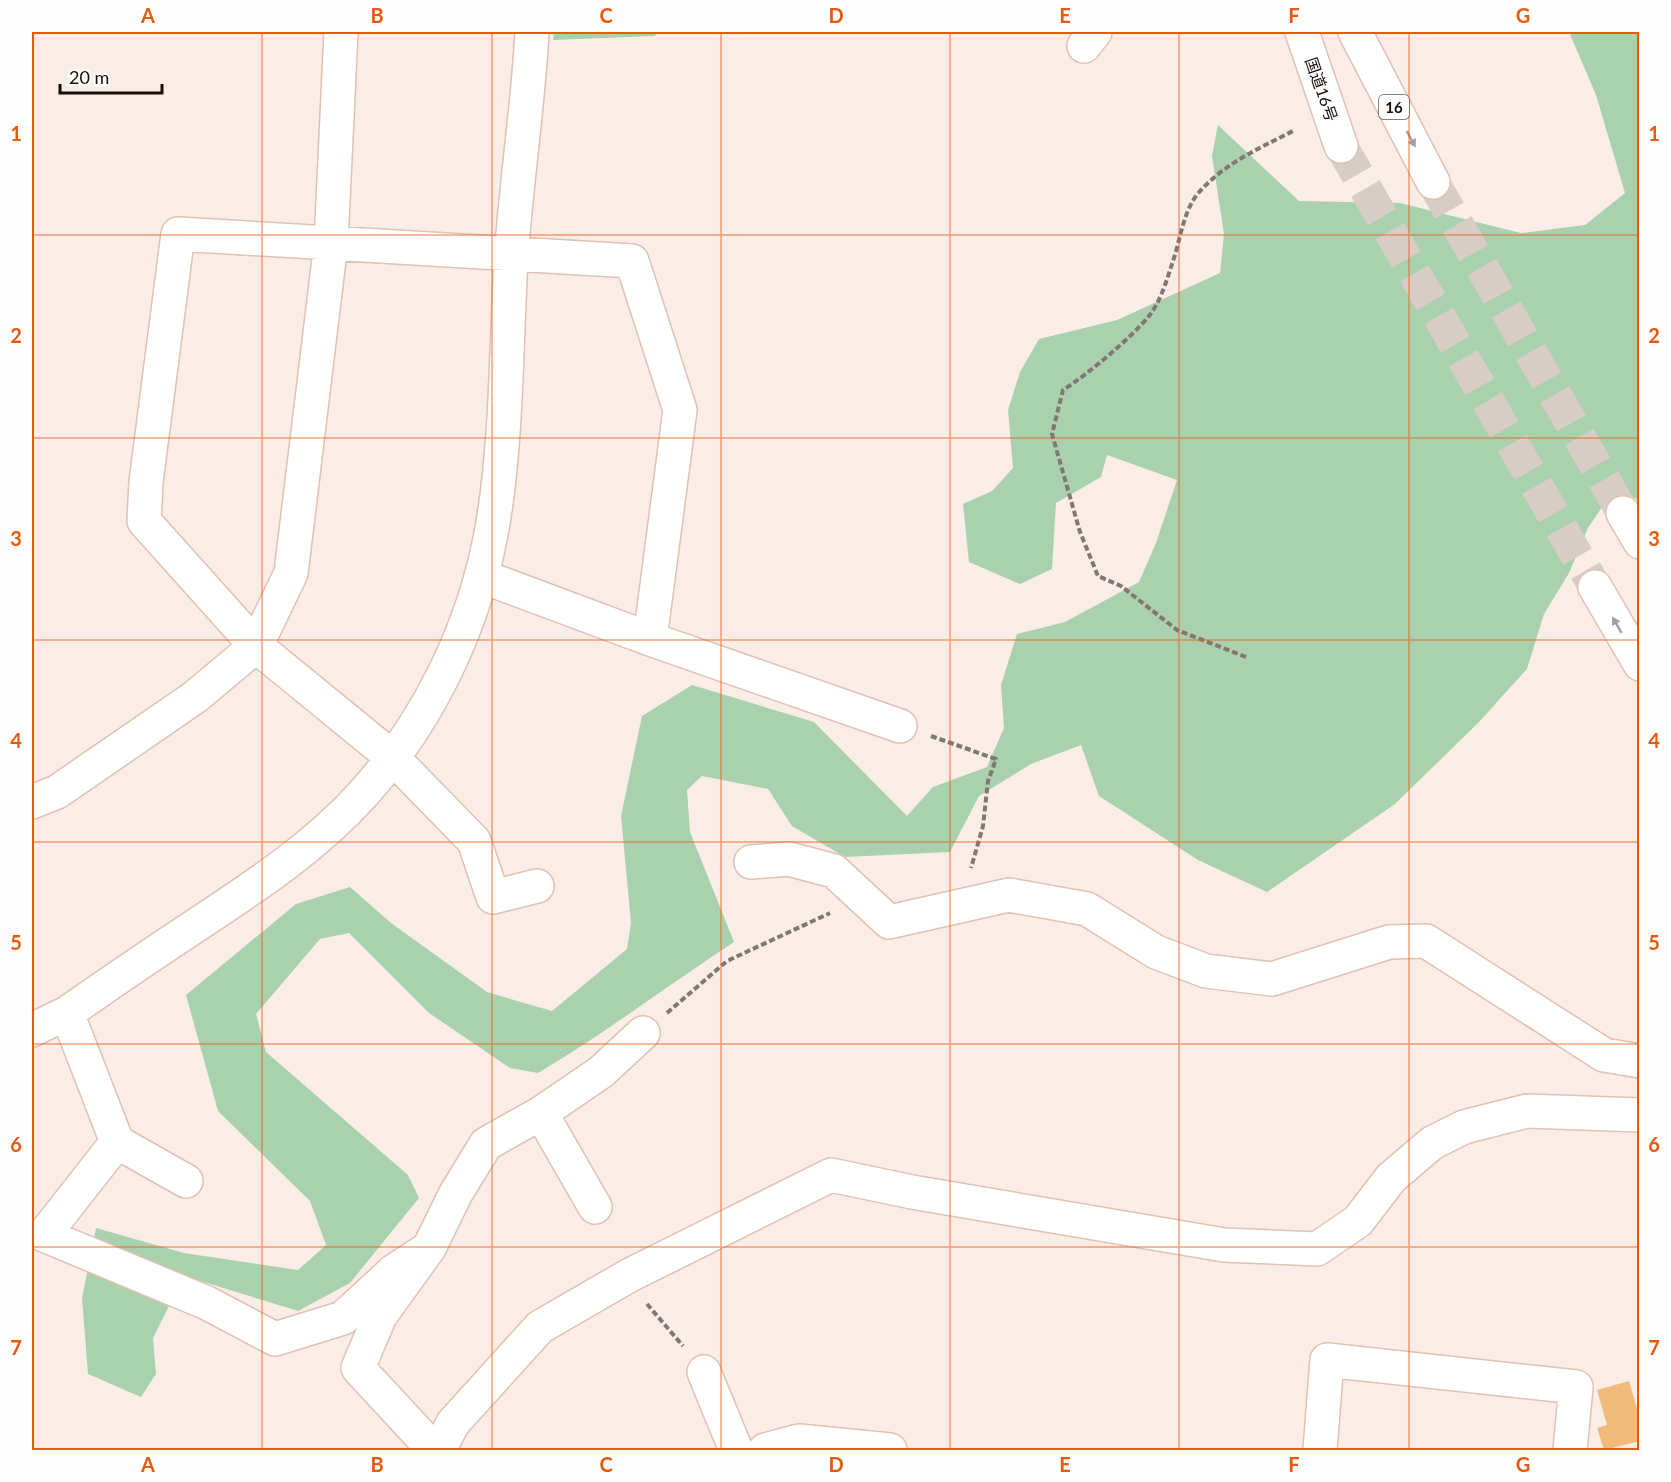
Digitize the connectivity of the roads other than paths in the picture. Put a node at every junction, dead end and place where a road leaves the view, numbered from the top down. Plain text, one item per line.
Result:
1 (341, 32) edge
2 (532, 32) edge
3 (1302, 32) edge
4 (1355, 32) edge
5 (1341, 146) tunnel mouth
6 (1433, 182) tunnel mouth
7 (332, 243) junction
8 (512, 255) junction
9 (1623, 513) tunnel mouth
10 (1640, 542) edge
11 (481, 576) junction
12 (1595, 587) tunnel mouth
13 (651, 639) junction
14 (256, 646) junction
15 (1640, 664) edge
16 (900, 726) road end
17 (393, 758) junction
18 (32, 802) edge
19 (750, 862) dead end
20 (537, 886) dead end
21 (67, 1013) junction
22 (32, 1030) edge
23 (643, 1033) road end
24 (1640, 1061) edge
25 (541, 1113) junction
26 (1640, 1115) edge
27 (117, 1143) junction
28 (186, 1181) dead end
29 (595, 1207) dead end
30 (429, 1248) junction
31 (704, 1372) road end
32 (434, 1450) edge
33 (439, 1450) edge
34 (736, 1450) edge
35 (765, 1450) edge
36 (890, 1450) edge
37 (1320, 1450) edge
38 (1570, 1450) edge

1 - 7 main road
2 - 8 main road
3 - 5 main road, 国道16号
4 -> 6 main road, 16
7 - 8 main road
7 - 14 main road
7 - 14 main road
8 - 11 main road
8 - 13 main road
9 - 10 main road
11 - 13 main road
11 - 17 main road
15 -> 12 main road
13 - 16 main road
14 - 17 main road
14 - 18 main road
17 - 20 main road
17 - 21 main road
19 - 24 main road
21 - 22 main road
21 - 27 main road
23 - 25 main road
25 - 29 main road
25 - 30 main road
26 - 33 main road
27 - 28 main road
27 - 30 main road
30 - 32 main road
31 - 34 main road
35 - 36 main road
37 - 38 main road

